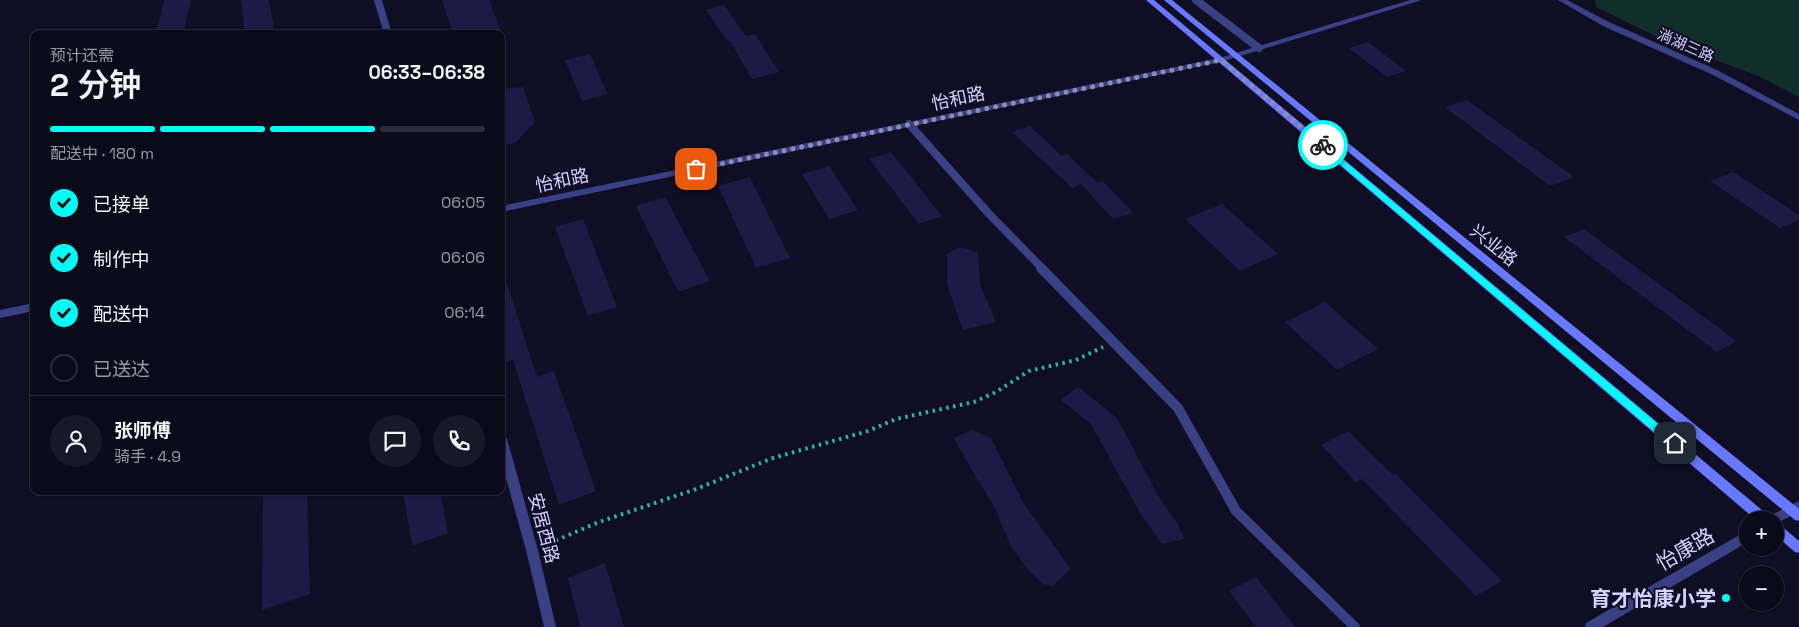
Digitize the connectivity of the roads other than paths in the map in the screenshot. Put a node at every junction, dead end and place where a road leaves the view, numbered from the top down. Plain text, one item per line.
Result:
1 (378, 0) edge
2 (1150, 0) edge
3 (1168, 0) edge
4 (1196, 0) edge
5 (1418, 0) edge
6 (1562, 0) edge
7 (387, 30) edge
8 (1259, 48) junction
9 (1234, 55) junction
10 (1221, 60) junction
11 (1799, 117) edge
12 (909, 124) junction
13 (505, 208) edge
14 (30, 307) edge
15 (0, 314) edge
16 (505, 453) edge
17 (1796, 510) edge
18 (1754, 511) edge
19 (1784, 515) edge
20 (1784, 536) edge
21 (1739, 540) edge
22 (1799, 548) edge
23 (550, 627) edge
24 (1355, 627) edge
25 (1591, 627) edge

1 - 7 street
2 - 10 main road, 兴业路
3 - 9 main road, 兴业路
4 - 8 lane
5 - 8 street, 怡和路
6 - 11 street, 淌湖三路
8 - 9 street, 怡和路
9 - 10 street, 怡和路
9 - 17 main road, 兴业路
10 - 12 street, 怡和路
10 - 18 main road, 兴业路
12 - 13 street, 怡和路
12 - 24 lane
14 - 15 street
16 - 23 street, 安居西路
17 - 19 street
20 - 22 main road
21 - 25 street, 怡康路

